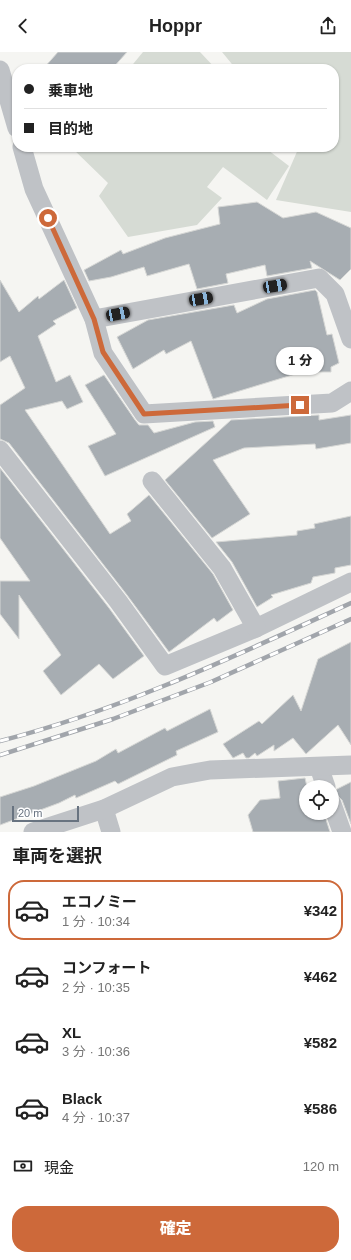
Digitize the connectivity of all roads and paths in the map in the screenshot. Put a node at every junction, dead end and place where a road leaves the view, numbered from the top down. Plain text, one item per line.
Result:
1 (0, 70) edge
2 (12, 111) edge
3 (23, 152) edge
4 (94, 319) junction
5 (351, 339) edge
6 (351, 391) edge
7 (0, 450) edge
8 (152, 481) dead end
9 (351, 582) edge
10 (256, 628) junction
11 (351, 765) edge
12 (319, 767) junction
13 (324, 780) edge
14 (104, 809) junction
15 (338, 820) edge
16 (33, 832) edge
17 (111, 832) edge
18 (342, 832) edge

1 - 2 street
3 - 4 street
4 - 5 street
4 - 6 street
7 - 10 street
8 - 10 street
9 - 10 street
11 - 12 street
12 - 13 street
12 - 14 street
14 - 16 street
14 - 17 street
15 - 18 street

